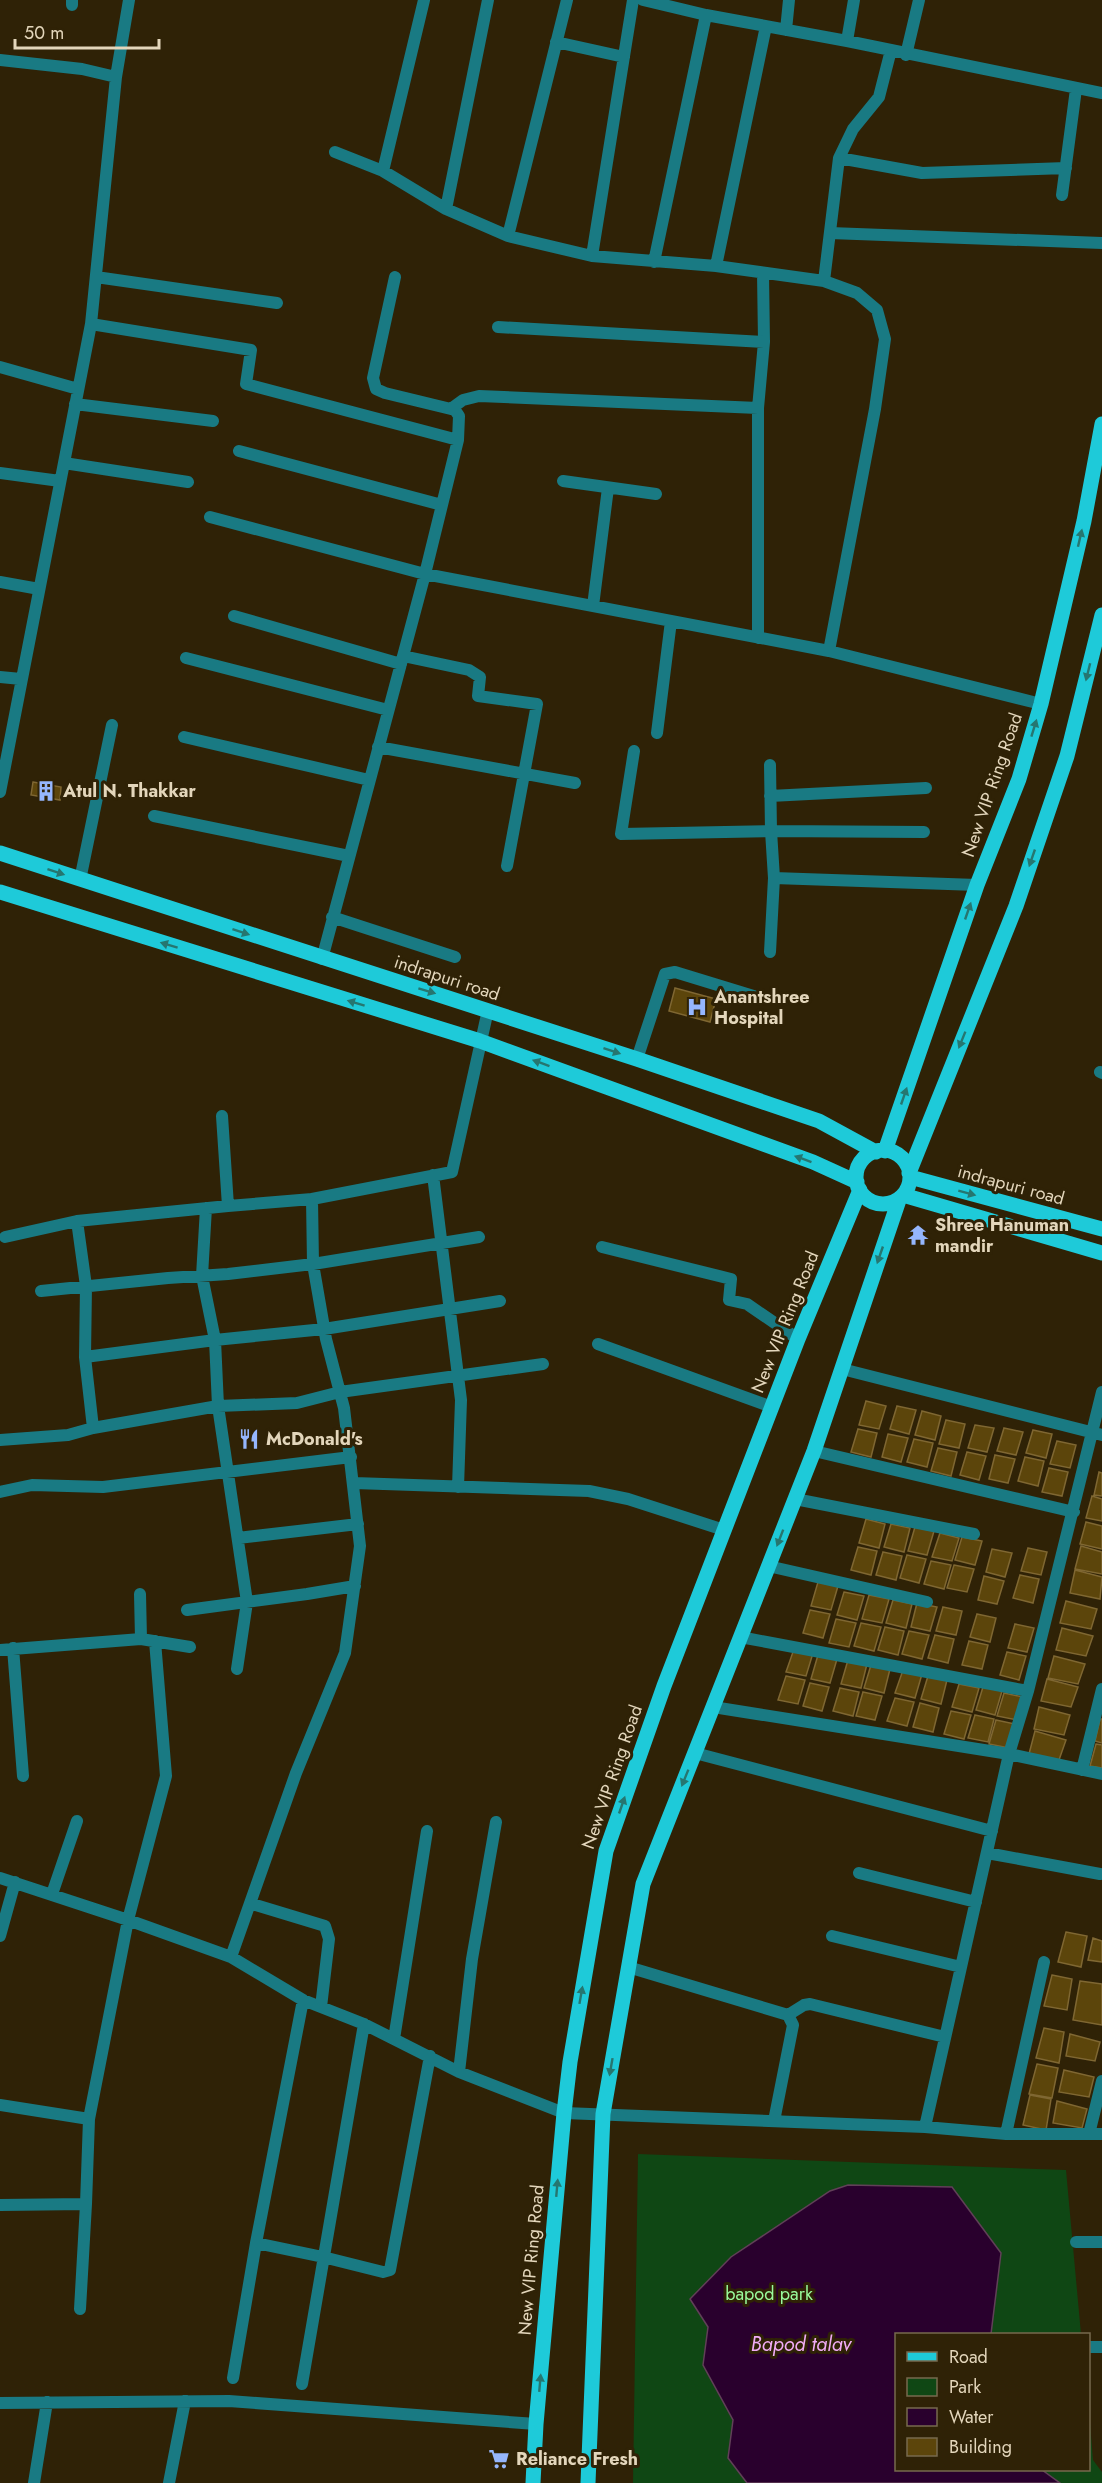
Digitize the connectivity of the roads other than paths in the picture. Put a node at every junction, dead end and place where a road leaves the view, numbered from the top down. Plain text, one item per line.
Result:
1 (129, 0) edge
2 (424, 0) edge
3 (488, 0) edge
4 (567, 0) edge
5 (633, 0) edge
6 (789, 0) edge
7 (854, 0) edge
8 (919, 0) edge
9 (651, 1) edge
10 (706, 15) junction
11 (766, 26) junction
12 (786, 30) junction
13 (847, 41) junction
14 (556, 42) junction
15 (891, 50) junction
16 (906, 55) junction
17 (624, 57) junction
18 (0, 60) edge
19 (117, 77) junction
20 (1076, 89) junction
21 (1102, 93) edge
22 (334, 152) dead end
23 (839, 158) junction
24 (1065, 168) junction
25 (383, 171) junction
26 (1062, 195) dead end
27 (446, 209) junction
28 (830, 233) junction
29 (508, 236) junction
30 (1102, 243) edge
31 (592, 256) junction
32 (654, 262) junction
33 (716, 266) junction
34 (763, 273) junction
35 (96, 277) junction
36 (395, 277) dead end
37 (824, 280) junction
38 (276, 303) dead end
39 (91, 324) junction
40 (498, 327) dead end
41 (764, 342) junction
42 (0, 367) edge
43 (78, 388) junction
44 (75, 404) junction
45 (452, 408) junction
46 (758, 408) junction
47 (213, 421) dead end
48 (1102, 424) edge
49 (458, 440) junction
50 (239, 451) dead end
51 (64, 464) junction
52 (0, 473) edge
53 (60, 481) junction
54 (563, 481) dead end
55 (188, 482) dead end
56 (608, 488) junction
57 (656, 494) dead end
58 (442, 505) junction
59 (210, 517) dead end
60 (425, 574) junction
61 (0, 582) edge
62 (39, 590) junction
63 (592, 606) junction
64 (1102, 615) edge
65 (234, 616) dead end
66 (671, 621) junction
67 (758, 638) junction
68 (829, 651) junction
69 (186, 658) dead end
70 (402, 660) junction
71 (0, 677) edge
72 (21, 679) junction
73 (1041, 704) junction
74 (388, 710) junction
75 (112, 725) dead end
76 (657, 733) dead end
77 (184, 737) dead end
78 (378, 747) junction
79 (634, 751) dead end
80 (770, 765) dead end
81 (525, 774) junction
82 (369, 780) junction
83 (575, 783) dead end
84 (926, 788) dead end
85 (0, 792) edge
86 (770, 796) junction
87 (154, 816) dead end
88 (771, 831) junction
89 (924, 832) dead end
90 (0, 853) edge
91 (349, 855) junction
92 (507, 866) dead end
93 (774, 878) junction
94 (80, 879) junction
95 (977, 885) junction
96 (0, 892) edge
97 (332, 917) junction
98 (770, 952) dead end
99 (455, 957) dead end
100 (322, 959) junction
101 (760, 998) dead end
102 (488, 1010) junction
103 (480, 1041) junction
104 (637, 1059) junction
105 (222, 1116) dead end
106 (881, 1151) junction
107 (433, 1175) junction
108 (910, 1175) junction
109 (858, 1186) junction
110 (901, 1198) junction
111 (312, 1199) junction
112 (228, 1206) junction
113 (206, 1208) junction
114 (77, 1221) junction
115 (1102, 1229) edge
116 (5, 1237) dead end
117 (479, 1237) dead end
118 (441, 1243) junction
119 (602, 1246) dead end
120 (1102, 1253) edge
121 (314, 1264) junction
122 (202, 1276) junction
123 (86, 1286) junction
124 (41, 1291) dead end
125 (500, 1301) dead end
126 (449, 1309) junction
127 (324, 1329) junction
128 (798, 1339) junction
129 (215, 1340) junction
130 (598, 1344) dead end
131 (85, 1357) junction
132 (543, 1364) dead end
133 (842, 1369) junction
134 (457, 1376) junction
135 (339, 1392) junction
136 (1102, 1392) edge
137 (218, 1406) junction
138 (772, 1407) junction
139 (93, 1428) junction
140 (1097, 1434) edge
141 (0, 1440) edge
142 (814, 1451) junction
143 (351, 1457) junction
144 (228, 1472) junction
145 (354, 1484) junction
146 (458, 1487) junction
147 (0, 1492) edge
148 (795, 1499) junction
149 (1074, 1512) junction
150 (358, 1524) junction
151 (724, 1530) junction
152 (974, 1534) dead end
153 (238, 1538) junction
154 (768, 1566) junction
155 (355, 1586) junction
156 (140, 1594) dead end
157 (247, 1602) junction
158 (927, 1602) dead end
159 (187, 1610) dead end
160 (740, 1637) junction
161 (141, 1639) junction
162 (155, 1641) junction
163 (190, 1647) dead end
164 (13, 1648) junction
165 (0, 1650) edge
166 (237, 1669) dead end
167 (1102, 1689) edge
168 (1028, 1691) junction
169 (712, 1707) junction
170 (695, 1752) junction
171 (1009, 1754) junction
172 (1082, 1770) junction
173 (1102, 1774) edge
174 (23, 1776) dead end
175 (77, 1821) dead end
176 (496, 1822) dead end
177 (992, 1831) junction
178 (427, 1832) dead end
179 (987, 1853) junction
180 (859, 1873) dead end
181 (1100, 1874) dead end
182 (0, 1878) edge
183 (15, 1882) junction
184 (52, 1894) junction
185 (976, 1902) junction
186 (252, 1904) junction
187 (128, 1920) junction
188 (0, 1936) edge
189 (832, 1936) dead end
190 (231, 1957) junction
191 (1044, 1962) dead end
192 (628, 1967) junction
193 (961, 1967) junction
194 (303, 2000) junction
195 (321, 2007) junction
196 (788, 2015) junction
197 (364, 2024) junction
198 (945, 2037) junction
199 (394, 2039) junction
200 (430, 2056) junction
201 (459, 2072) junction
202 (1102, 2081) edge
203 (0, 2105) edge
204 (564, 2113) junction
205 (603, 2114) junction
206 (89, 2119) junction
207 (774, 2121) junction
208 (925, 2127) junction
209 (1006, 2134) junction
210 (1096, 2134) edge
211 (86, 2204) junction
212 (0, 2205) edge
213 (1076, 2242) dead end
214 (1102, 2242) edge
215 (256, 2243) junction
216 (323, 2257) junction
217 (80, 2309) dead end
218 (233, 2378) dead end
219 (302, 2384) dead end
220 (184, 2401) junction
221 (47, 2402) junction
222 (0, 2403) edge
223 (536, 2424) junction
224 (34, 2483) edge
225 (169, 2483) edge
226 (533, 2483) edge
227 (588, 2483) edge

1 - 19 street
2 - 25 street
3 - 27 street
4 - 14 street
5 - 17 street
6 - 12 street
7 - 13 street
8 - 16 street
9 - 10 street
10 - 11 street
10 - 32 street
11 - 12 street
11 - 33 street
12 - 13 street
13 - 15 street
14 - 17 street
14 - 29 street
15 - 16 street
15 - 23 street
16 - 20 street
17 - 31 street
18 - 19 street
19 - 35 street
20 - 21 street
20 - 24 street
22 - 25 street
23 - 24 street
23 - 28 street
24 - 26 street
25 - 27 street
27 - 29 street
28 - 30 street
28 - 37 street
29 - 31 street
31 - 32 street
32 - 33 street
33 - 34 street
34 - 37 street
34 - 41 street
35 - 38 street
35 - 39 street
36 - 45 street
37 - 68 street
39 - 43 street
39 - 49 street
40 - 41 street
41 - 46 street
42 - 43 street
43 - 44 street
44 - 47 street
44 - 51 street
45 - 46 street
45 - 49 street
46 - 67 street
73 -> 48 main road, New VIP Ring Road
49 - 58 street
50 - 58 street
51 - 53 street
51 - 55 street
52 - 53 street
53 - 62 street
54 - 56 street
56 - 57 street
56 - 63 street
58 - 60 street
59 - 60 street
60 - 63 street
60 - 70 street
61 - 62 street
62 - 72 street
63 - 66 street
64 -> 108 main road
65 - 70 street
66 - 67 street
66 - 76 street
67 - 68 street
68 - 73 street
69 - 74 street
70 - 74 street
70 - 81 street
71 - 72 street
72 - 85 street
95 -> 73 main road, New VIP Ring Road
74 - 78 street
75 - 94 street
77 - 82 street
78 - 81 street
78 - 82 street
79 - 88 street
80 - 86 street
81 - 83 street
81 - 92 street
82 - 91 street
84 - 86 street
86 - 88 street
87 - 91 street
88 - 89 street
88 - 93 street
90 -> 94 main road, indrapuri road
91 - 97 street
93 - 95 street
93 - 98 street
94 -> 100 main road, indrapuri road
106 -> 95 main road, New VIP Ring Road
103 -> 96 main road
97 - 99 street
97 - 100 street
100 -> 102 main road, indrapuri road
101 - 104 street
102 - 103 street
102 -> 104 main road, indrapuri road
103 - 107 street
109 -> 103 main road
104 - 106 main road, indrapuri road
105 - 112 street
106 - 108 main road
106 - 109 main road
107 - 111 street
107 - 118 street
108 - 110 main road
108 -> 115 main road, indrapuri road
109 - 110 main road
109 - 128 main road, New VIP Ring Road
110 - 120 main road
110 -> 133 main road
111 - 112 street
111 - 121 street
112 - 113 street
113 - 114 street
113 - 122 street
114 - 116 street
114 - 123 street
117 - 118 street
118 - 121 street
118 - 126 street
119 - 128 street
121 - 122 street
121 - 127 street
122 - 123 street
122 - 129 street
123 - 124 street
123 - 131 street
125 - 126 street
126 - 127 street
126 - 134 street
127 - 129 street
127 - 135 street
128 - 138 main road, New VIP Ring Road
129 - 131 street
129 - 137 street
130 - 138 street
131 - 139 street
132 - 134 street
133 - 140 street
133 - 142 main road
134 - 135 street
134 - 146 street
135 - 137 street
135 - 143 street
136 - 140 street
137 - 139 street
137 - 144 street
138 - 151 main road, New VIP Ring Road
139 - 141 street
140 - 149 street
142 - 148 main road
142 - 149 street
143 - 144 street
143 - 145 street
144 - 147 street
144 - 153 street
145 - 146 street
145 - 150 street
146 - 151 street
148 - 152 street
148 -> 154 main road
149 - 168 street
150 - 153 street
150 - 155 street
204 -> 151 main road, New VIP Ring Road
153 - 157 street
154 - 158 street
154 - 160 main road
155 - 157 street
155 - 186 street
156 - 161 street
157 - 159 street
157 - 166 street
160 - 168 street
160 - 169 main road
161 - 162 street
161 - 164 street
162 - 163 street
162 - 187 street
164 - 165 street
164 - 174 street
167 - 172 street
168 - 171 street
169 - 170 main road
169 - 171 street
170 - 177 street
170 -> 192 main road
171 - 172 street
171 - 177 street
172 - 173 street
175 - 184 street
176 - 201 street
177 - 179 street
178 - 199 street
179 - 181 street
179 - 185 street
180 - 185 street
182 - 183 street
183 - 184 street
183 - 188 street
184 - 187 street
185 - 193 street
186 - 190 street
186 - 195 street
187 - 190 street
187 - 206 street
189 - 193 street
190 - 194 street
191 - 209 street
192 - 196 street
192 -> 205 main road
193 - 198 street
194 - 195 street
194 - 215 street
195 - 197 street
196 - 198 street
196 - 207 street
197 - 199 street
197 - 216 street
198 - 208 street
199 - 200 street
200 - 201 street
200 - 216 street
201 - 204 street
202 - 210 street
203 - 206 street
204 - 205 street
223 -> 204 main road, New VIP Ring Road
205 - 207 street
205 - 227 main road
206 - 211 street
207 - 208 street
208 - 209 street
209 - 210 street
211 - 212 street
211 - 217 street
213 - 214 street
215 - 216 street
215 - 218 street
216 - 219 street
220 - 221 street
220 - 223 street
220 - 225 street
221 - 222 street
221 - 224 street
223 - 226 main road, New VIP Ring Road

